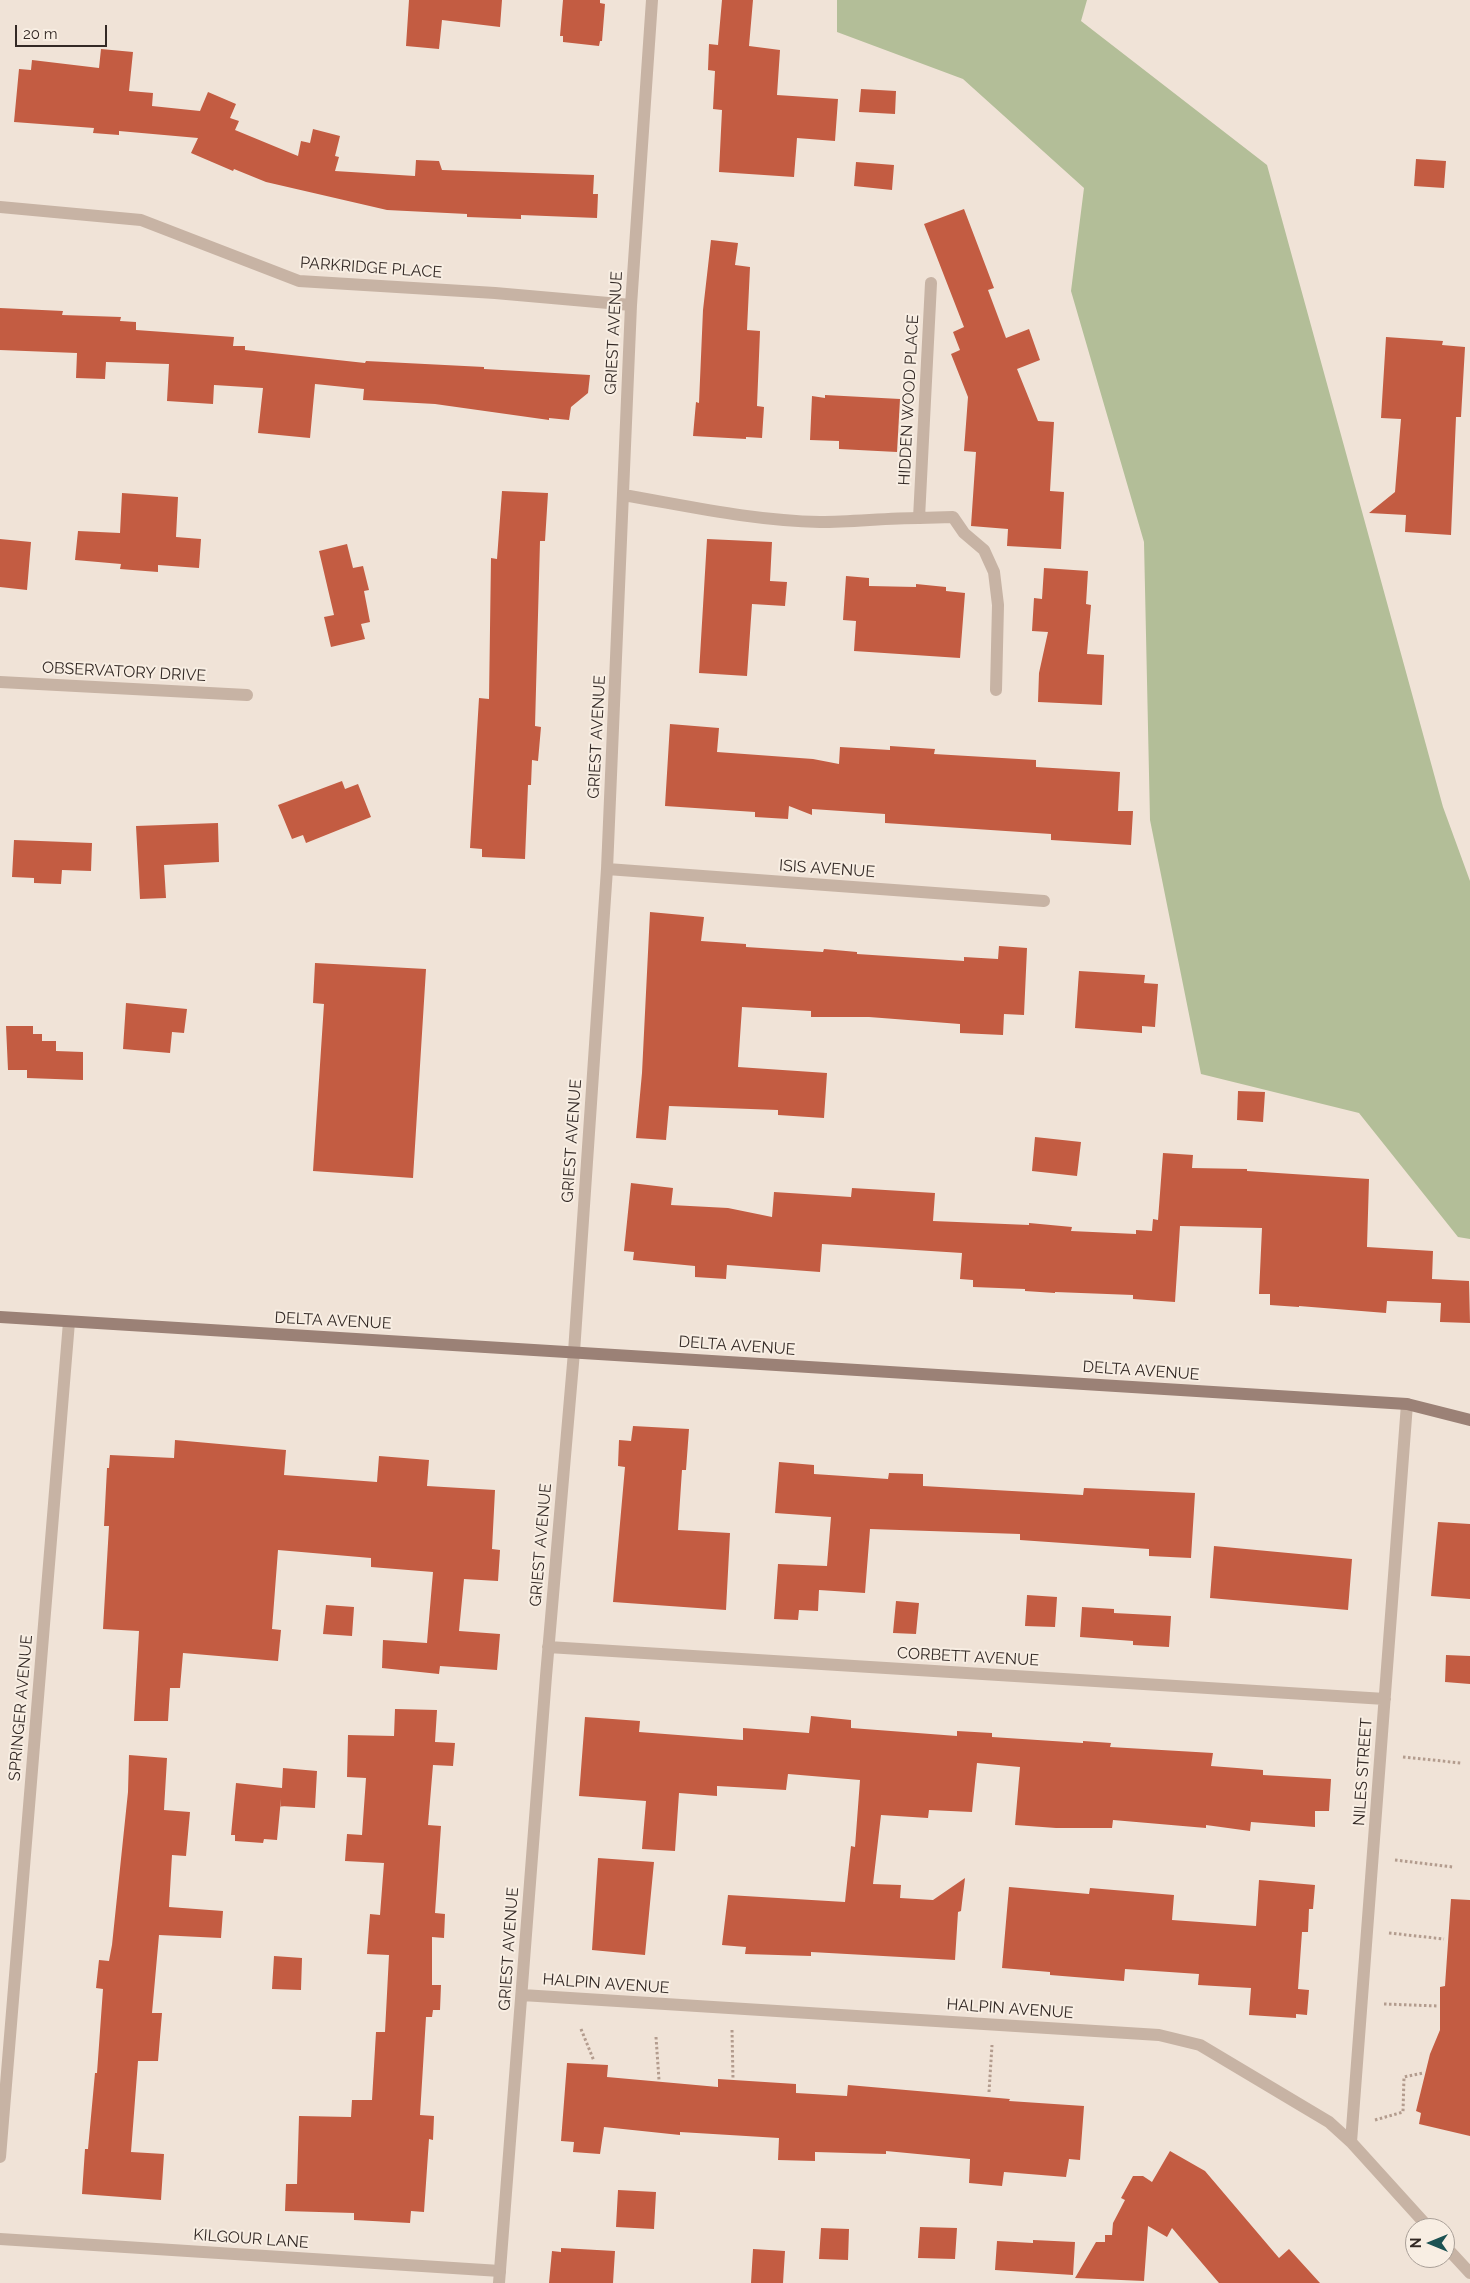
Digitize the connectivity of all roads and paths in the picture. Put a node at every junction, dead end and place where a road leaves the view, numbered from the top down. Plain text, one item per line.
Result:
1 (652, 0) edge
2 (0, 207) edge
3 (931, 283) dead end
4 (632, 305) junction
5 (623, 495) junction
6 (919, 518) junction
7 (0, 682) edge
8 (996, 690) dead end
9 (247, 695) dead end
10 (607, 869) junction
11 (1044, 901) dead end
12 (0, 1317) edge
13 (69, 1322) junction
14 (574, 1352) junction
15 (1407, 1404) junction
16 (1470, 1420) edge
17 (548, 1647) junction
18 (1385, 1699) junction
19 (1403, 1756) dead end
20 (1461, 1762) dead end
21 (1395, 1860) dead end
22 (1453, 1868) dead end
23 (1389, 1932) dead end
24 (1444, 1938) dead end
25 (522, 1995) junction
26 (1383, 2004) dead end
27 (1438, 2006) dead end
28 (733, 2008) junction
29 (993, 2025) junction
30 (581, 2029) dead end
31 (656, 2038) dead end
32 (594, 2061) dead end
33 (1423, 2073) dead end
34 (734, 2079) dead end
35 (659, 2080) dead end
36 (989, 2092) dead end
37 (1374, 2120) dead end
38 (1351, 2142) junction
39 (0, 2157) edge
40 (1420, 2218) edge
41 (0, 2239) edge
42 (1455, 2257) edge
43 (1470, 2273) edge
44 (499, 2277) edge

1 - 4 street, GRIEST AVENUE
2 - 4 street, PARKRIDGE PLACE
3 - 6 street, HIDDEN WOOD PLACE
4 - 5 street, GRIEST AVENUE
5 - 6 street
5 - 10 street, GRIEST AVENUE
6 - 8 street
7 - 9 street, OBSERVATORY DRIVE
10 - 11 street, ISIS AVENUE
10 - 14 street, GRIEST AVENUE
12 - 13 street, DELTA AVENUE
13 - 14 street, DELTA AVENUE
13 - 39 street, SPRINGER AVENUE
14 - 15 street, DELTA AVENUE
14 - 17 street, GRIEST AVENUE
15 - 16 street, DELTA AVENUE
15 - 18 street, NILES STREET
17 - 18 street, CORBETT AVENUE
17 - 25 street, GRIEST AVENUE
18 - 38 street, NILES STREET
19 - 20 path
21 - 22 path
23 - 24 path
25 - 28 street, HALPIN AVENUE
25 - 44 street, GRIEST AVENUE
26 - 27 path
28 - 29 street, HALPIN AVENUE
28 - 34 path
29 - 36 path
29 - 38 street, HALPIN AVENUE
30 - 32 path
31 - 35 path
33 - 37 path
38 - 40 street, HALPIN AVENUE
41 - 44 street, KILGOUR LANE
42 - 43 street

